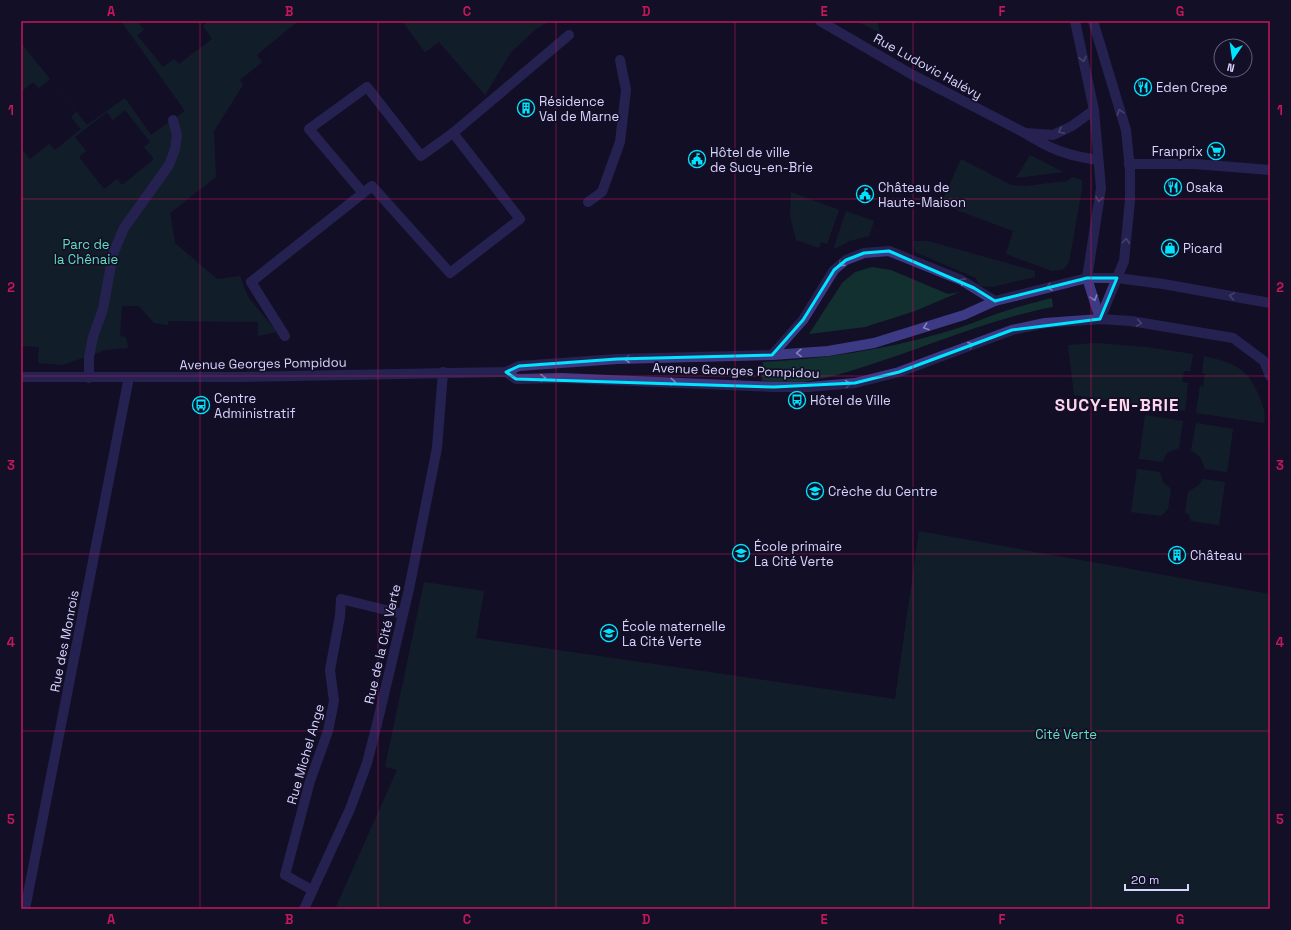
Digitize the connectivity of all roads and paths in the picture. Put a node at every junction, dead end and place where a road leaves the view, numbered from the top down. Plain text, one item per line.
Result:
1 (820, 21) edge
2 (1075, 21) edge
3 (1093, 21) edge
4 (569, 35) dead end
5 (620, 60) dead end
6 (1094, 110) junction
7 (173, 120) dead end
8 (453, 133) junction
9 (1025, 133) junction
10 (1098, 160) junction
11 (1129, 164) junction
12 (1270, 170) edge
13 (363, 193) junction
14 (588, 202) dead end
15 (1087, 278) junction
16 (1117, 278) junction
17 (995, 301) junction
18 (1270, 303) edge
19 (1100, 318) junction
20 (285, 336) dead end
21 (772, 355) junction
22 (443, 372) junction
23 (506, 372) junction
24 (1270, 376) edge
25 (21, 377) edge
26 (129, 377) junction
27 (90, 378) junction
28 (402, 614) junction
29 (312, 890) junction
30 (25, 909) edge
31 (304, 909) edge

1 - 9 street, Rue Ludovic Halévy
2 -> 6 street
11 -> 3 street
4 - 8 street
5 - 14 street
6 -> 9 street, Rue Ludovic Halévy
6 - 10 street
7 - 27 street
8 - 13 street
8 - 13 street
9 - 10 street, Rue Ludovic Halévy
10 -> 15 street
11 - 12 street
16 -> 11 street
13 - 20 street
15 - 16 street, Avenue Georges Pompidou
15 -> 17 street, Avenue Georges Pompidou
15 -> 19 street
18 -> 16 street, Avenue Georges Pompidou
16 - 19 street
17 -> 21 street, Avenue Georges Pompidou
17 -> 21 street, Avenue Georges Pompidou
23 -> 19 street, Avenue Georges Pompidou
19 -> 24 street, Avenue Georges Pompidou
21 -> 23 street, Avenue Georges Pompidou
22 - 23 street, Avenue Georges Pompidou
22 - 26 street, Avenue Georges Pompidou
22 - 28 street, Rue de la Cité Verte
25 - 27 street, Avenue Georges Pompidou
26 - 27 street, Avenue Georges Pompidou
26 - 30 street, Rue des Monrois
28 - 29 street, Rue de la Cité Verte
28 - 29 street, Rue Michel Ange
29 - 31 street, Rue de la Cité Verte

